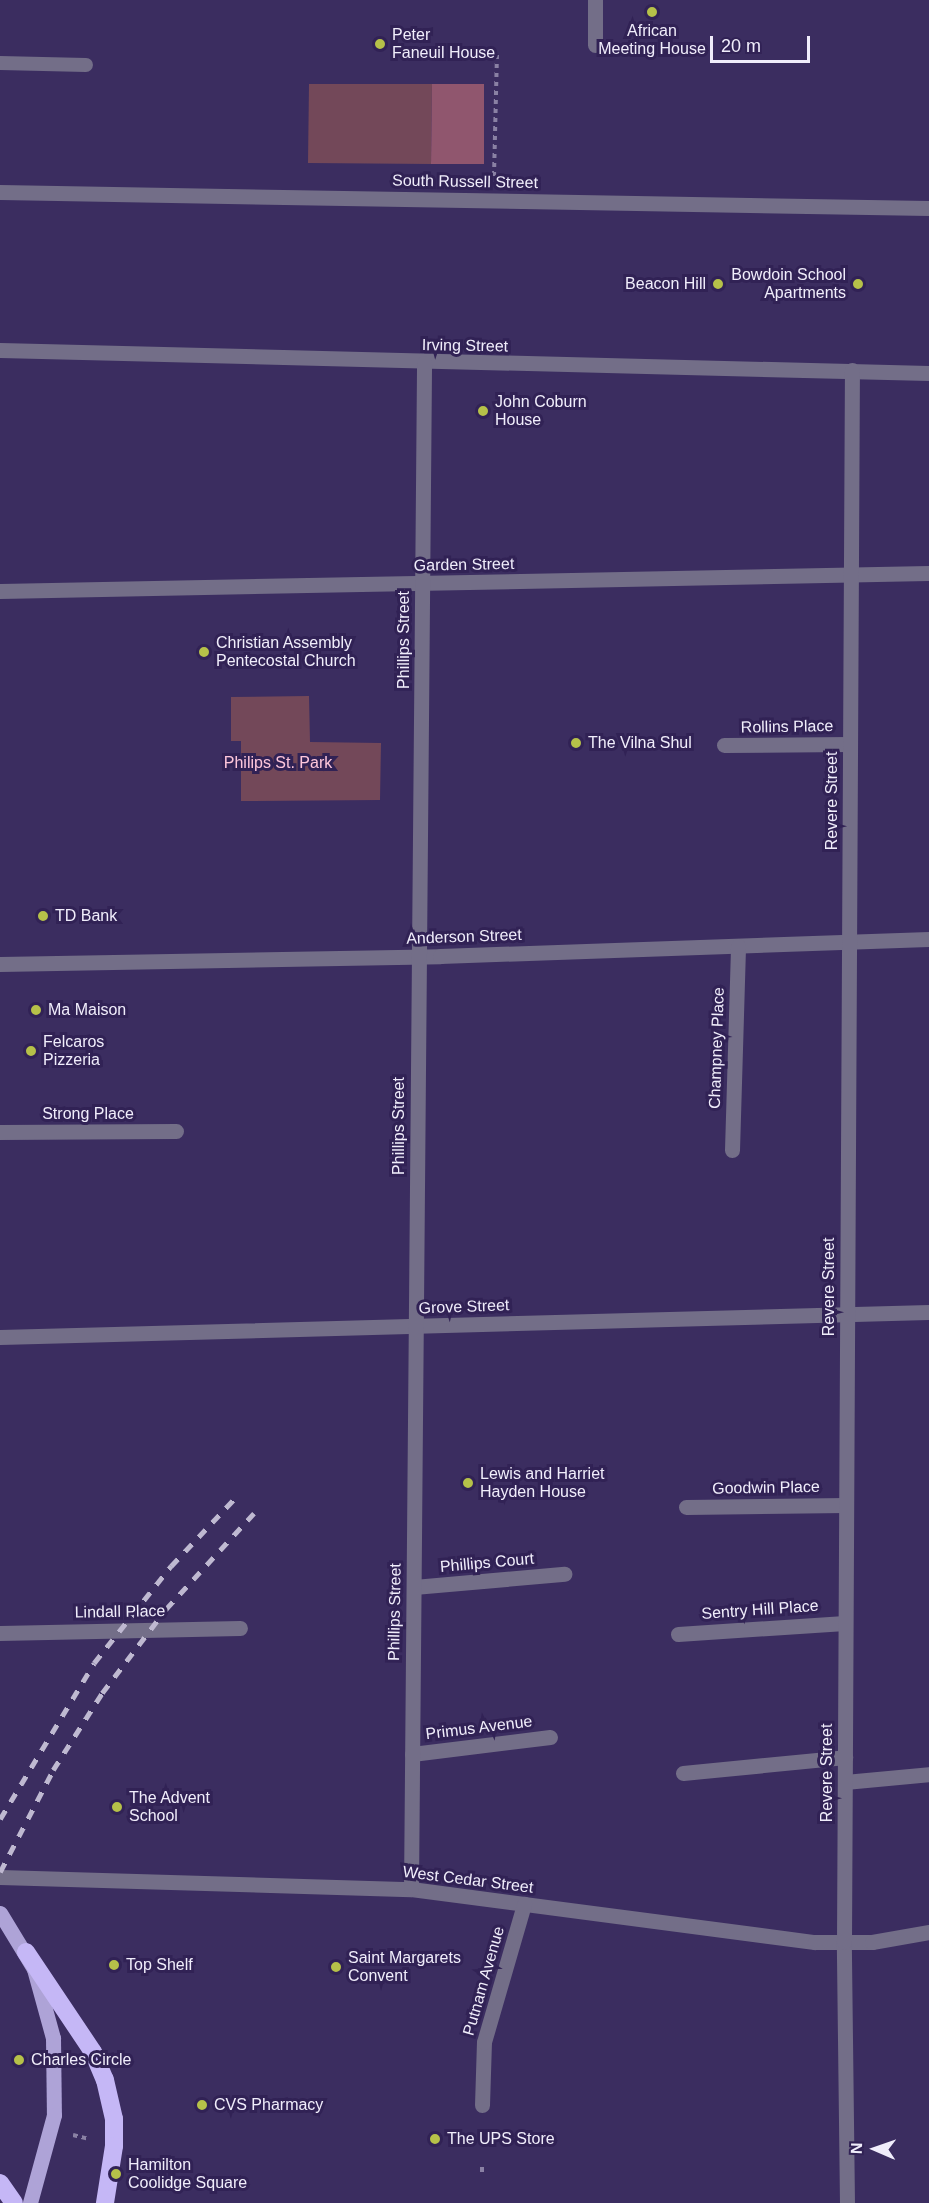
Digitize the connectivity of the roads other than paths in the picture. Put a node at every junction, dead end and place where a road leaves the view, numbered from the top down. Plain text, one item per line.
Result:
1 (595, 0) edge
2 (595, 45) dead end
3 (0, 63) edge
4 (86, 65) dead end
5 (0, 192) edge
6 (929, 208) edge
7 (0, 350) edge
8 (424, 363) junction
9 (852, 370) junction
10 (929, 373) edge
11 (851, 573) junction
12 (929, 573) edge
13 (422, 584) junction
14 (0, 591) edge
15 (850, 744) junction
16 (724, 745) dead end
17 (929, 939) edge
18 (849, 940) junction
19 (738, 946) junction
20 (419, 957) junction
21 (0, 964) edge
22 (176, 1131) dead end
23 (0, 1132) edge
24 (732, 1150) dead end
25 (847, 1312) junction
26 (929, 1312) edge
27 (416, 1326) junction
28 (0, 1337) edge
29 (846, 1505) junction
30 (686, 1507) dead end
31 (564, 1574) dead end
32 (414, 1587) junction
33 (845, 1623) junction
34 (240, 1628) dead end
35 (0, 1633) edge
36 (678, 1634) dead end
37 (550, 1737) dead end
38 (412, 1754) junction
39 (845, 1757) junction
40 (683, 1773) dead end
41 (929, 1774) edge
42 (845, 1782) junction
43 (0, 1877) edge
44 (411, 1889) junction
45 (524, 1904) junction
46 (0, 1912) edge
47 (929, 1932) edge
48 (844, 1942) junction
49 (26, 1952) junction
50 (482, 2104) dead end
51 (0, 2183) edge
52 (14, 2203) edge
53 (30, 2203) edge
54 (105, 2203) edge
55 (847, 2203) edge

1 - 2 street
3 - 4 lane
5 - 6 street, South Russell Street
7 - 8 street, Irving Street
8 - 9 street, Irving Street
8 - 13 street, Phillips Street
9 - 10 street, Irving Street
9 - 11 street, Revere Street
11 - 12 street, Garden Street
11 - 13 street, Garden Street
11 - 15 street, Revere Street
13 - 14 street, Garden Street
13 - 20 street, Phillips Street
15 - 16 street, Rollins Place
15 - 18 street, Revere Street
17 - 18 street, Anderson Street
18 - 19 street, Anderson Street
18 - 25 street, Revere Street
19 - 20 street, Anderson Street
19 - 24 street, Champney Place
20 - 21 street, Anderson Street
20 - 27 street, Phillips Street
22 - 23 street, Strong Place
25 - 26 street, Grove Street
25 - 27 street, Grove Street
25 - 29 street, Revere Street
27 - 28 street, Grove Street
27 - 32 street, Phillips Street
29 - 30 street, Goodwin Place
29 - 33 street, Revere Street
31 - 32 street, Phillips Court
32 - 38 street, Phillips Street
33 - 36 street, Sentry Hill Place
33 - 39 street, Revere Street
34 - 35 street, Lindall Place
37 - 38 street, Primus Avenue
38 - 44 street, Phillips Street
39 - 40 street
39 - 42 street, Revere Street
41 - 42 street
42 - 48 street, Revere Street
43 - 44 street, West Cedar Street
44 - 45 street, West Cedar Street
45 - 48 street, West Cedar Street
45 - 50 street, Putnam Avenue
46 - 49 main road
47 - 48 street, West Cedar Street
48 - 55 street, Revere Street
49 - 53 main road
49 - 54 highway
51 - 52 highway

